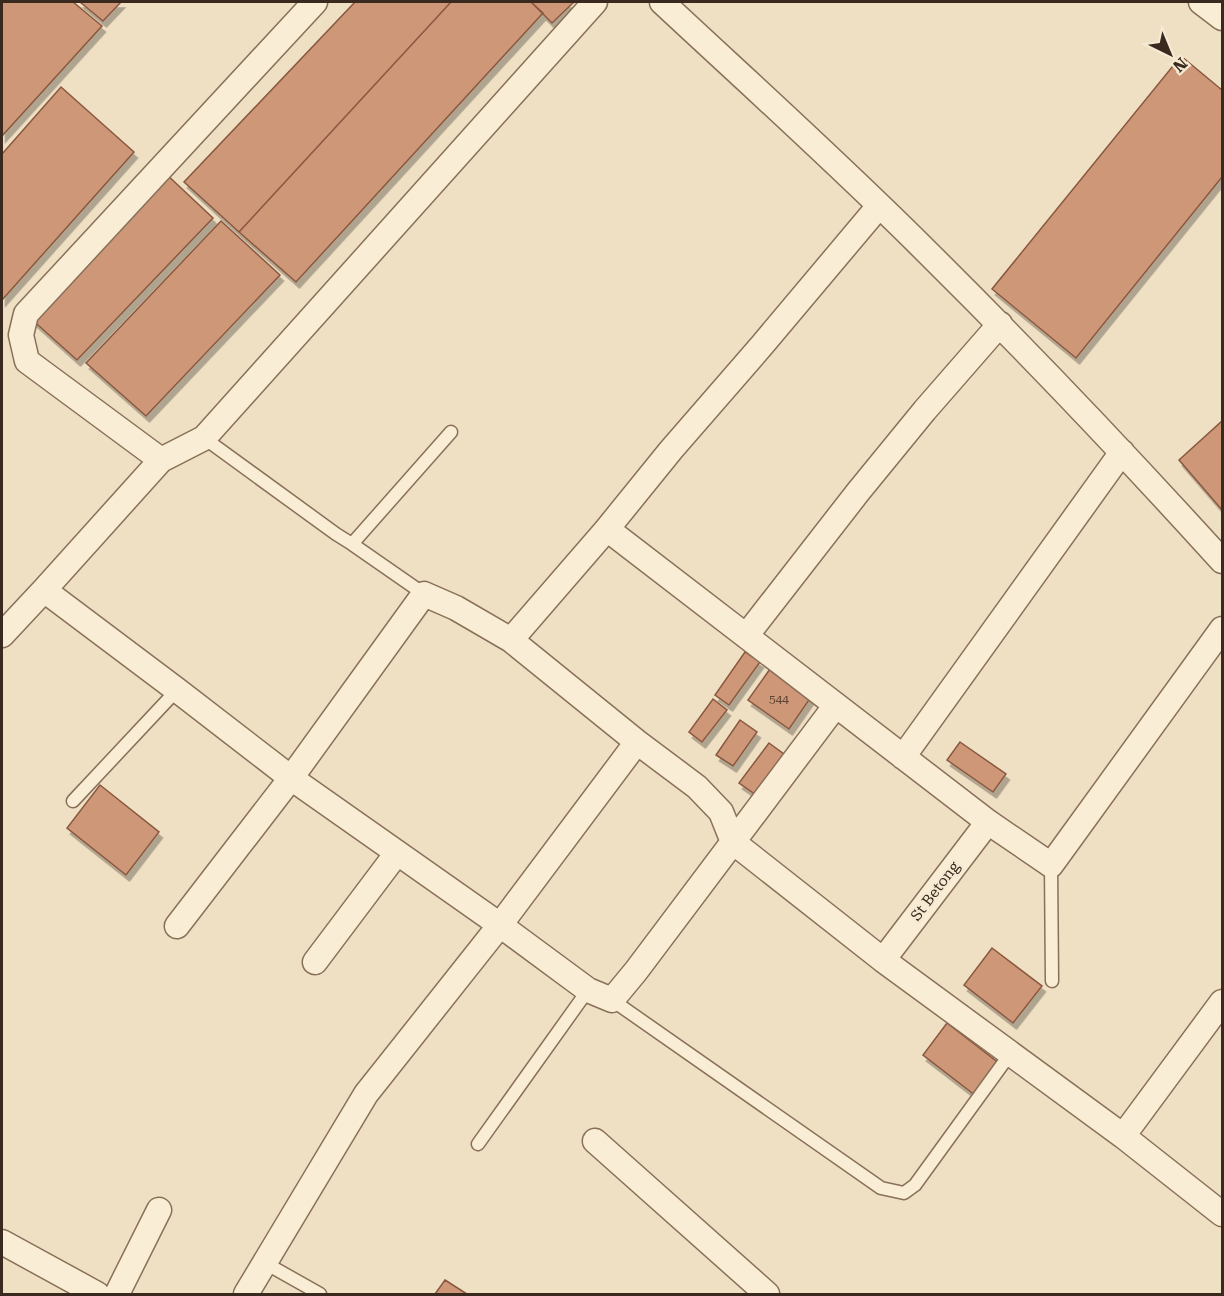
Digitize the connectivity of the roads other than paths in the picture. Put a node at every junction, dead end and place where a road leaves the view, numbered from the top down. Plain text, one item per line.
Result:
1 (315, 2) edge
2 (595, 2) edge
3 (662, 2) edge
4 (1201, 2) edge
5 (1222, 18) edge
6 (879, 206) junction
7 (1000, 324) junction
8 (451, 432) dead end
9 (204, 438) junction
10 (1122, 452) junction
11 (161, 460) junction
12 (607, 529) junction
13 (352, 544) junction
14 (1222, 561) edge
15 (44, 590) junction
16 (424, 594) junction
17 (1222, 629) edge
18 (2, 635) edge
19 (746, 636) junction
20 (511, 640) junction
21 (177, 690) junction
22 (836, 705) junction
23 (637, 742) junction
24 (903, 757) junction
25 (291, 778) junction
26 (73, 801) dead end
27 (988, 822) junction
28 (733, 842) junction
29 (397, 852) junction
30 (1051, 865) junction
31 (500, 925) junction
32 (177, 927) dead end
33 (883, 960) junction
34 (315, 962) dead end
35 (1052, 981) dead end
36 (588, 990) junction
37 (612, 1000) junction
38 (1222, 1002) edge
39 (1010, 1054) junction
40 (1123, 1136) junction
41 (595, 1141) dead end
42 (478, 1144) dead end
43 (159, 1210) dead end
44 (1222, 1214) edge
45 (2, 1242) edge
46 (265, 1263) junction
47 (98, 1294) edge
48 (117, 1294) edge
49 (246, 1294) edge
50 (320, 1294) edge
51 (767, 1294) edge

1 - 11 street
2 - 9 street
3 - 6 street
4 - 5 street
6 - 7 street
6 - 12 street
7 - 10 street
7 - 19 street
8 - 13 lane
9 - 11 street
9 - 13 lane
10 - 14 street
10 - 24 street
11 - 15 street
12 - 19 street
12 - 20 street
13 - 16 lane
15 - 18 street
15 - 21 street
16 - 20 street
16 - 25 street
17 - 30 street
19 - 22 street
20 - 23 street
21 - 25 street
21 - 26 lane
22 - 24 street
22 - 28 street
23 - 28 street
23 - 31 street
24 - 27 street
25 - 29 street
25 - 32 street
27 - 30 street
27 - 33 street, St Betong
28 - 33 street
28 - 37 street
29 - 31 street
29 - 34 street
30 - 35 lane
31 - 36 street
31 - 46 street
33 - 39 street
36 - 37 street
36 - 42 lane
37 - 39 lane
38 - 40 street
39 - 40 street
40 - 44 street
41 - 51 street
43 - 48 street
45 - 47 street
46 - 49 street
46 - 50 lane

